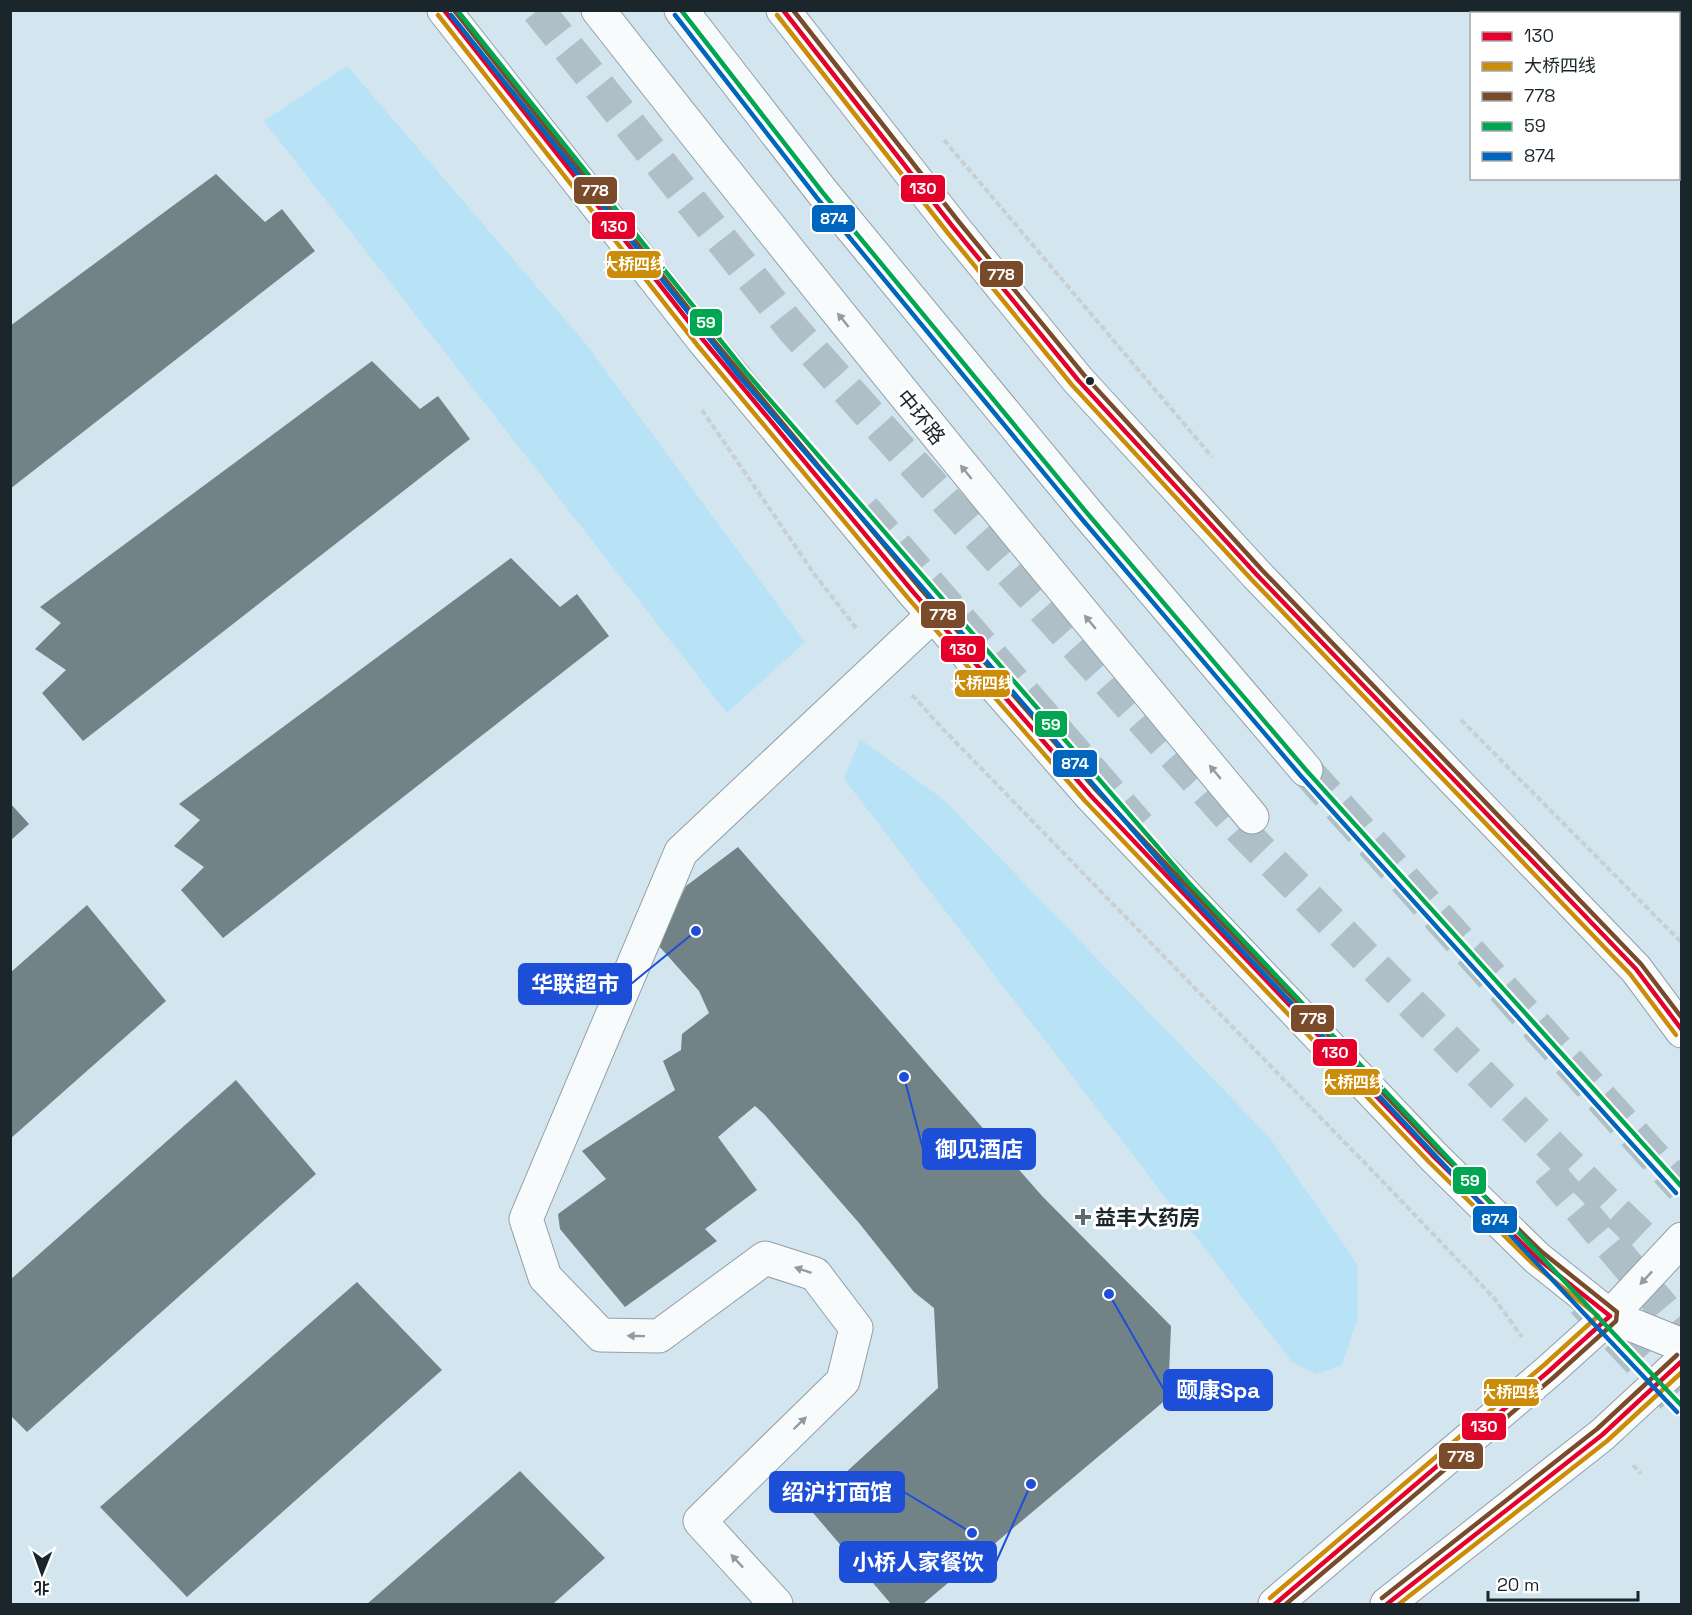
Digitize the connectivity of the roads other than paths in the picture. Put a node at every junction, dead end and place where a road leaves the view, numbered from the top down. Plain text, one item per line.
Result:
1 (444, 10) edge
2 (598, 10) edge
3 (681, 10) edge
4 (783, 10) edge
5 (933, 615) junction
6 (1306, 770) tunnel mouth
7 (1252, 817) dead end
8 (1682, 1031) edge
9 (1682, 1239) edge
10 (1610, 1316) junction
11 (1682, 1345) edge
12 (1682, 1361) edge
13 (776, 1605) edge
14 (1275, 1605) edge
15 (1388, 1605) edge

1 - 5 main road
7 -> 2 main road, 中环路
3 - 6 main road
4 - 8 main road
5 - 10 main road
13 -> 5 main road
9 -> 10 main road
10 - 11 main road
10 - 14 main road
12 - 15 main road

